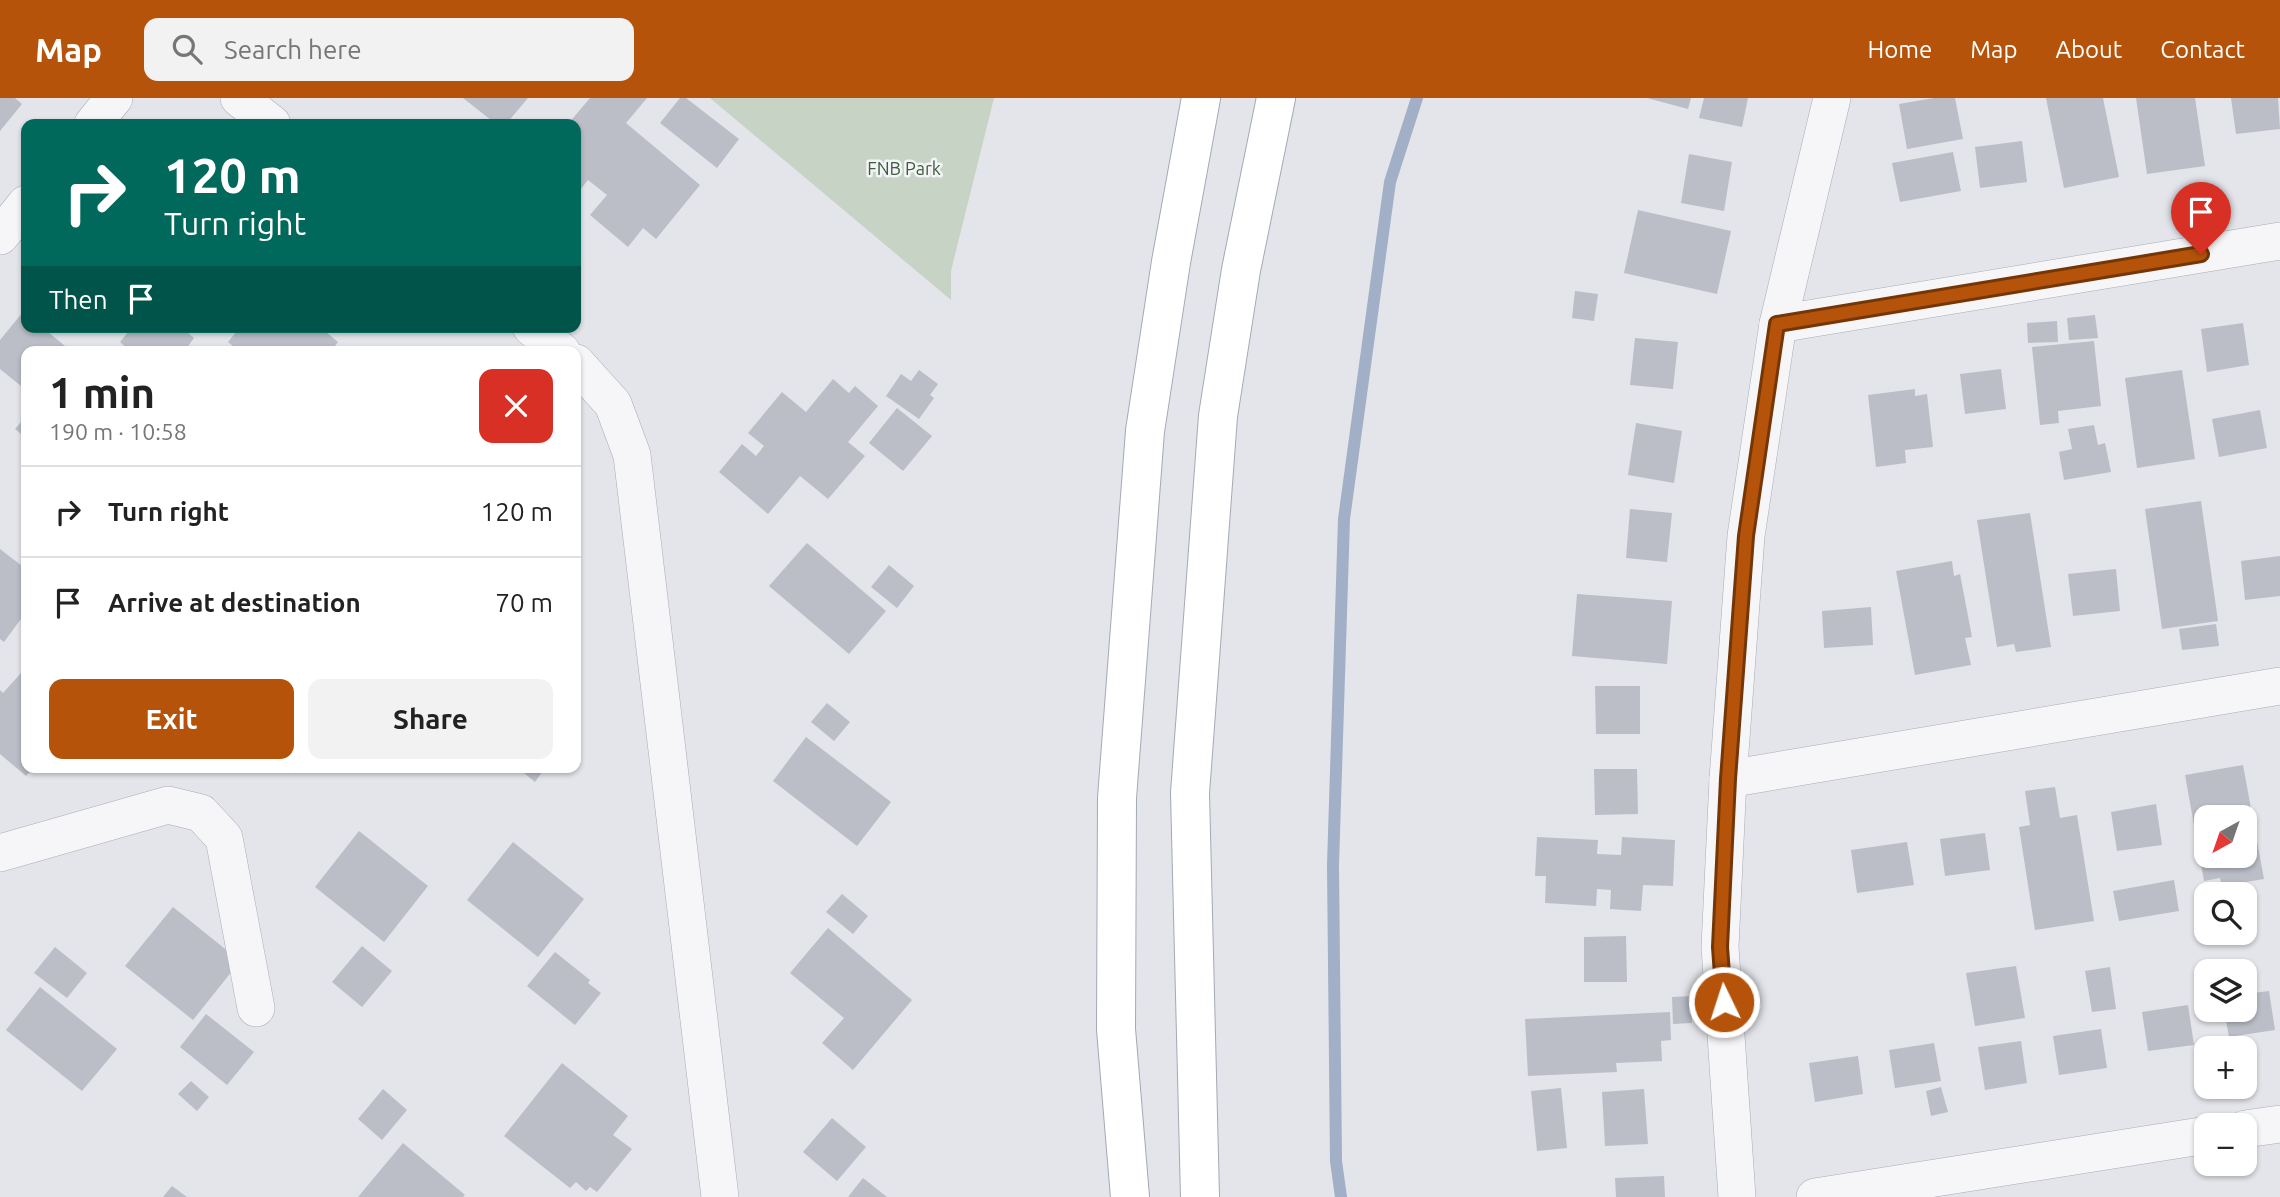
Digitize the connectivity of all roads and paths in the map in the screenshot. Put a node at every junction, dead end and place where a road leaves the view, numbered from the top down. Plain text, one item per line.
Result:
1 (114, 98) edge
2 (239, 98) edge
3 (1202, 98) edge
4 (1276, 98) edge
5 (1832, 98) edge
6 (97, 119) edge
7 (266, 119) edge
8 (21, 210) edge
9 (0, 236) edge
10 (2280, 241) edge
11 (1777, 324) junction
12 (538, 333) edge
13 (555, 346) edge
14 (581, 369) edge
15 (2280, 686) edge
16 (1728, 779) junction
17 (0, 853) edge
18 (256, 1008) dead end
19 (2280, 1124) edge
20 (2257, 1127) edge
21 (2194, 1137) edge
22 (720, 1197) edge
23 (1130, 1197) edge
24 (1200, 1197) edge
25 (1737, 1197) edge
26 (1815, 1197) edge

1 - 6 street
2 - 7 street
3 - 23 main road
4 - 24 main road
5 - 11 street
8 - 9 street
10 - 11 street
11 - 16 street
12 - 13 street
14 - 22 street
15 - 16 street
16 - 25 street
17 - 18 street
19 - 20 street
21 - 26 street

